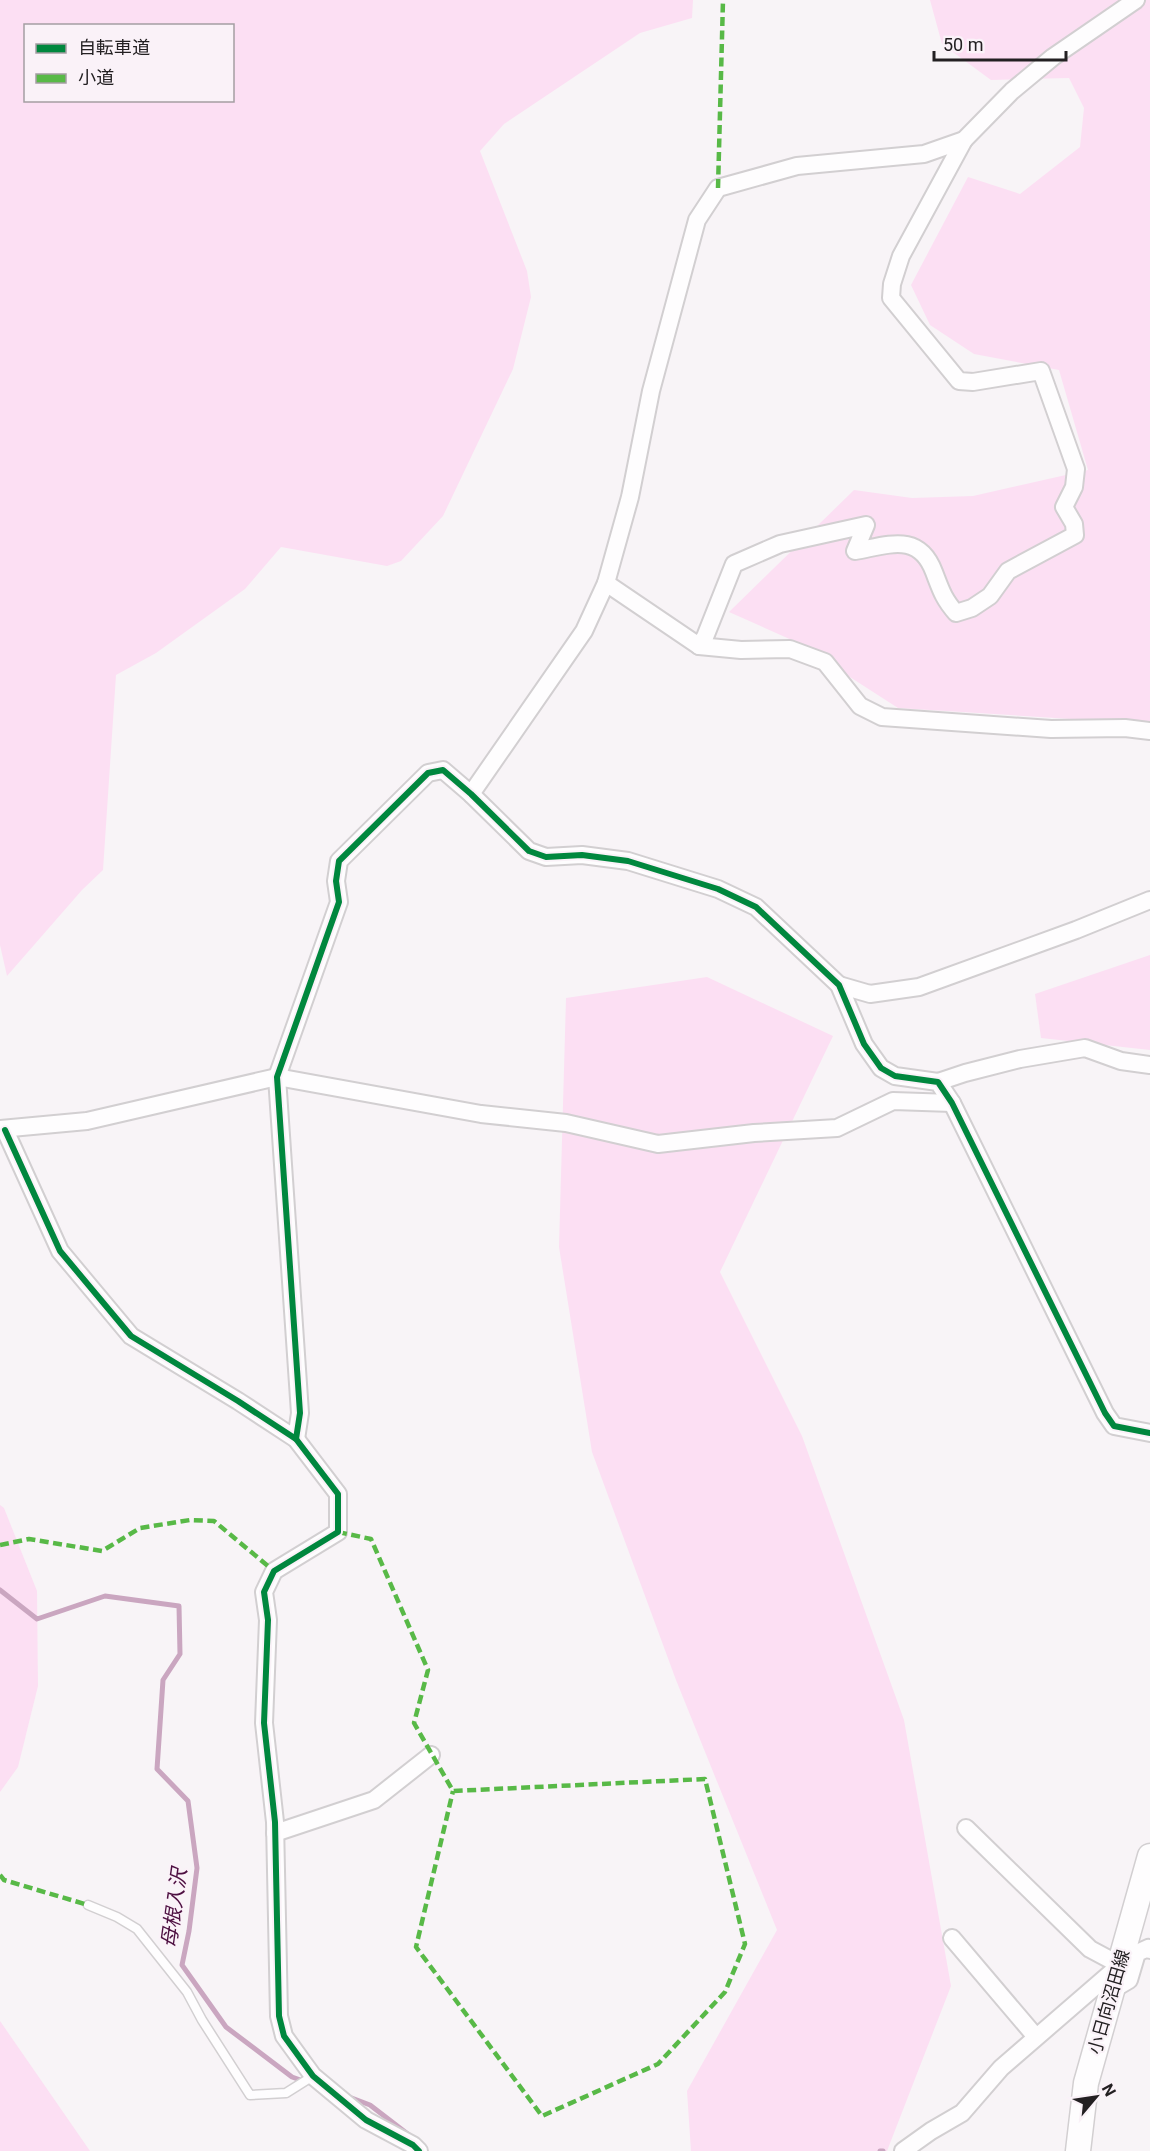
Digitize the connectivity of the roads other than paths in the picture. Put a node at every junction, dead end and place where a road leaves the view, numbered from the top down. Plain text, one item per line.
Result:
1 (1136, 0) edge
2 (964, 140) junction
3 (606, 583) junction
4 (699, 646) junction
5 (1150, 731) edge
6 (471, 794) junction
7 (1150, 900) edge
8 (839, 985) junction
9 (1150, 1065) edge
10 (277, 1077) junction
11 (938, 1082) junction
12 (952, 1103) junction
13 (3, 1130) edge
14 (1150, 1432) edge
15 (296, 1439) junction
16 (432, 1755) dead end
17 (966, 1828) dead end
18 (275, 1833) junction
19 (1150, 1856) edge
20 (88, 1905) dead end
21 (952, 1938) dead end
22 (1150, 1950) edge
23 (1120, 1965) junction
24 (1112, 1990) junction
25 (1036, 2037) junction
26 (313, 2076) junction
27 (419, 2151) edge
28 (903, 2151) edge
29 (1078, 2151) edge

1 - 2 street
2 - 3 street
2 - 4 street
3 - 4 street
3 - 6 street
4 - 5 street
6 - 8 street
6 - 10 street
7 - 8 street
8 - 11 street
9 - 11 street
10 - 12 street
10 - 13 street
10 - 15 street
11 - 12 street
12 - 14 street
13 - 15 street
15 - 18 street
16 - 18 street
17 - 23 street
18 - 26 street
19 - 23 main road, 小日向沼田線
20 - 26 lane
21 - 25 street
22 - 24 street
23 - 24 main road, 小日向沼田線
23 - 25 street
24 - 29 main road, 小日向沼田線
25 - 28 street
26 - 27 street

